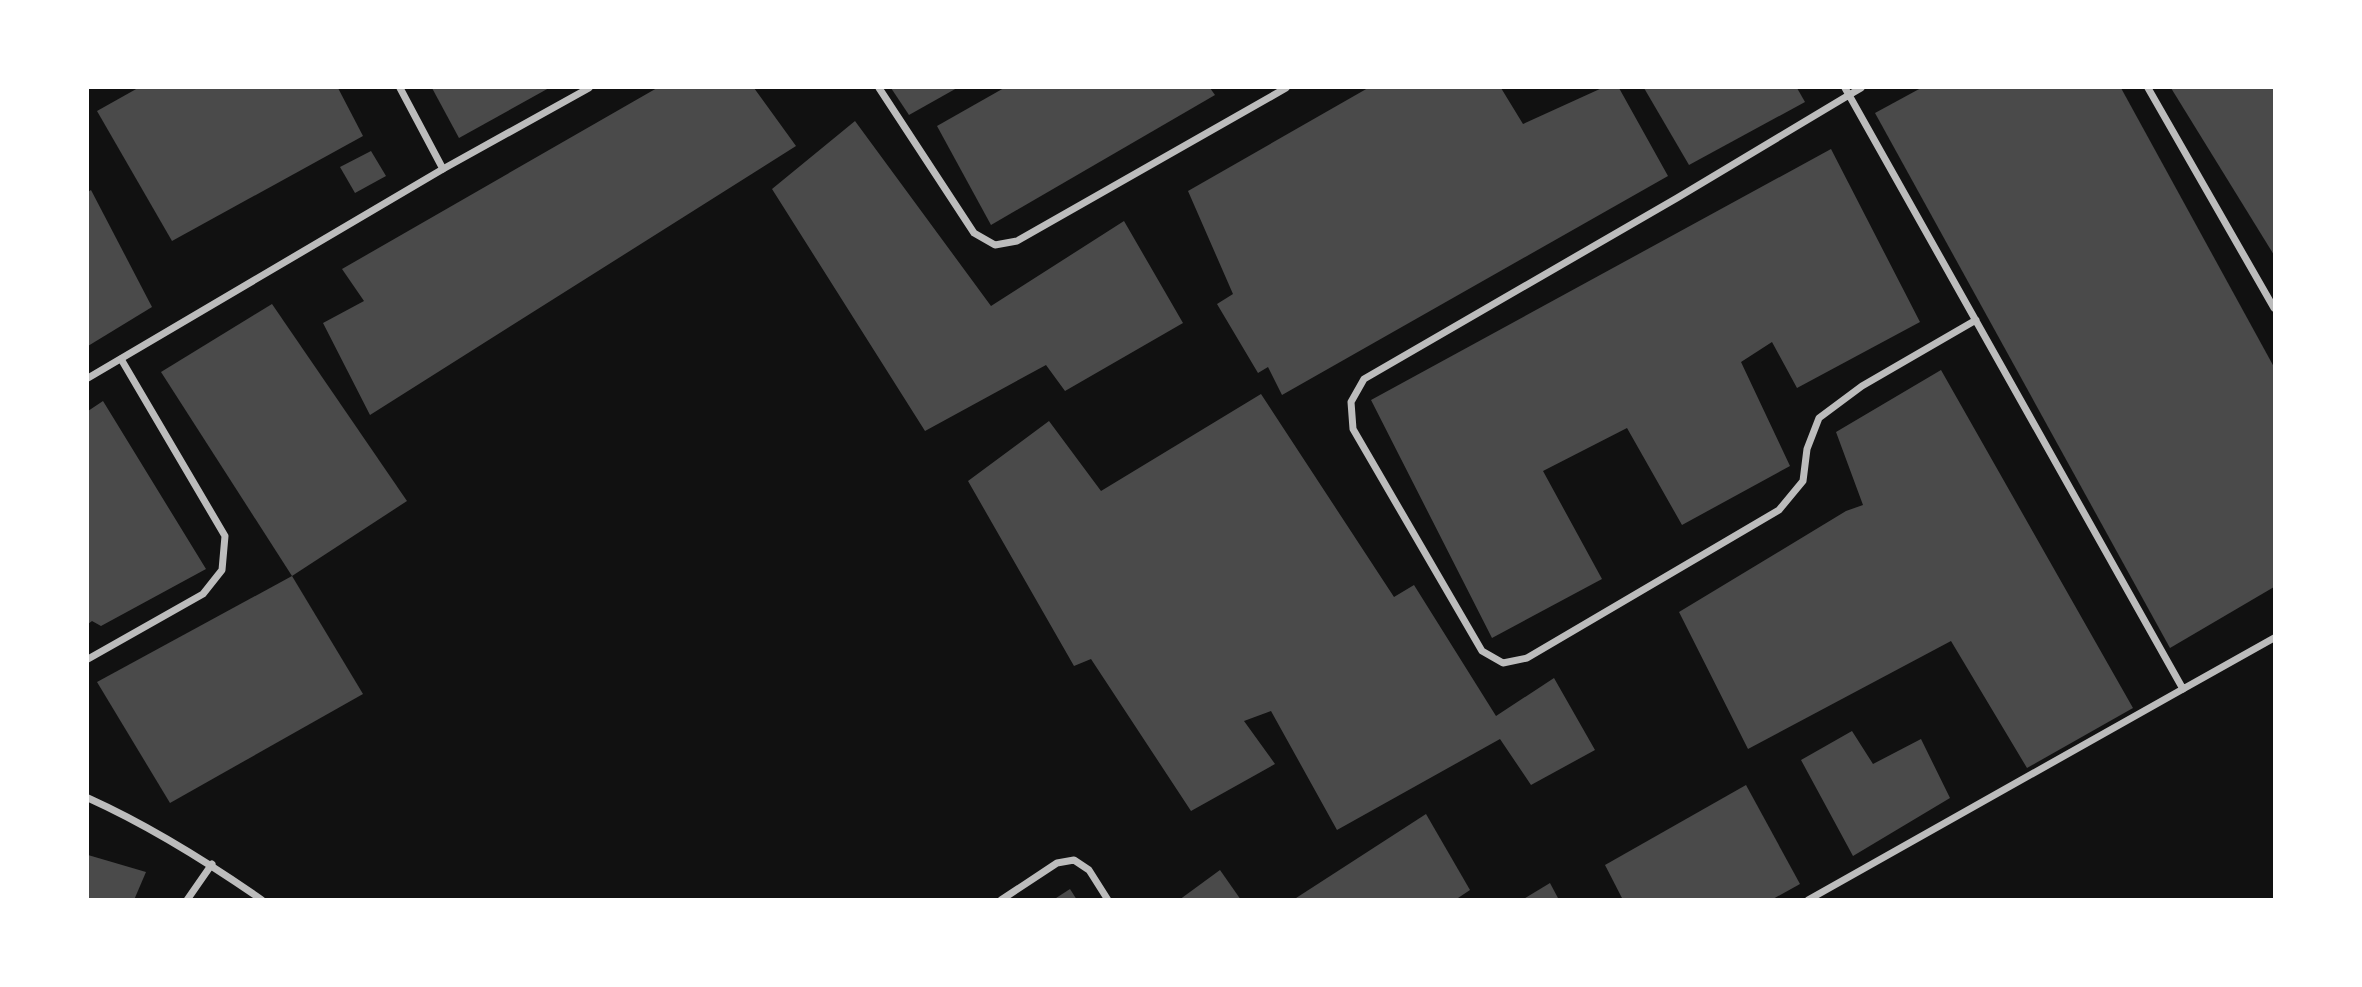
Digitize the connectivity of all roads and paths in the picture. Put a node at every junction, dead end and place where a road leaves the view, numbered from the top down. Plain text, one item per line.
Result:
1 (400, 88) edge
2 (589, 88) edge
3 (878, 88) edge
4 (1286, 88) edge
5 (1861, 88) edge
6 (2148, 88) edge
7 (1847, 91) edge
8 (443, 169) junction
9 (2273, 303) edge
10 (1976, 320) junction
11 (121, 359) junction
12 (88, 378) edge
13 (2274, 638) edge
14 (88, 659) edge
15 (2183, 689) junction
16 (88, 798) edge
17 (212, 864) junction
18 (187, 900) edge
19 (262, 900) edge
20 (1001, 900) edge
21 (1108, 900) edge
22 (1808, 900) edge

1 - 8 street
2 - 8 street
3 - 4 street
5 - 7 street
6 - 9 street
7 - 10 street
7 - 10 street
8 - 11 street
10 - 15 street
11 - 12 street
11 - 14 street
13 - 15 street
15 - 22 street
16 - 17 street
17 - 18 street
17 - 19 street
20 - 21 street

